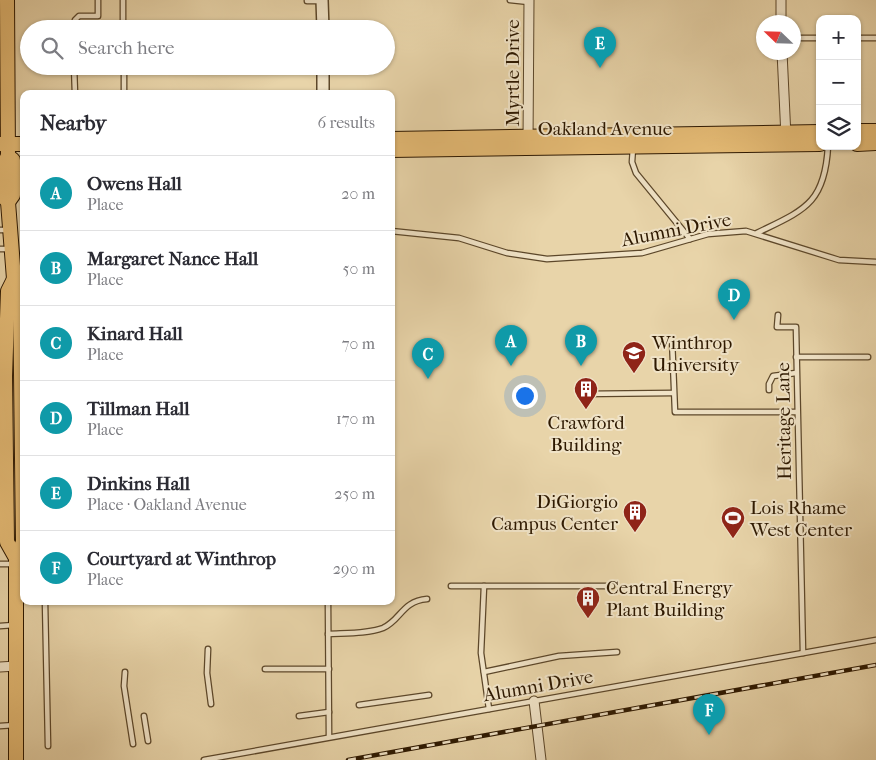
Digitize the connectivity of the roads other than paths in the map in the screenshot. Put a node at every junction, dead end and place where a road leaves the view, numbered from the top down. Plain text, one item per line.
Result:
1 (6, 0) edge
2 (98, 0) edge
3 (123, 0) edge
4 (510, 0) edge
5 (781, 0) edge
6 (307, 1) dead end
7 (322, 1) edge
8 (529, 1) edge
9 (781, 15) edge
10 (75, 20) edge
11 (124, 20) edge
12 (323, 20) edge
13 (801, 38) edge
14 (816, 38) edge
15 (861, 38) edge
16 (876, 38) edge
17 (782, 60) edge
18 (74, 75) edge
19 (124, 75) edge
20 (323, 75) edge
21 (75, 90) edge
22 (124, 90) edge
23 (323, 90) edge
24 (861, 131) edge
25 (876, 131) edge
26 (816, 133) edge
27 (786, 138) junction
28 (395, 139) edge
29 (528, 141) junction
30 (816, 143) edge
31 (876, 143) edge
32 (861, 144) edge
33 (20, 145) edge
34 (633, 147) junction
35 (4, 150) edge
36 (395, 150) edge
37 (828, 150) edge
38 (20, 155) edge
39 (1, 182) edge
40 (8, 202) junction
41 (5, 230) edge
42 (395, 231) edge
43 (756, 233) junction
44 (690, 239) junction
45 (6, 249) edge
46 (876, 262) edge
47 (14, 278) junction
48 (20, 289) edge
49 (778, 315) dead end
50 (672, 339) dead end
51 (3, 344) edge
52 (20, 344) edge
53 (796, 357) junction
54 (868, 357) dead end
55 (796, 373) junction
56 (3, 376) edge
57 (769, 390) dead end
58 (673, 393) junction
59 (581, 394) dead end
60 (797, 412) junction
61 (3, 426) edge
62 (3, 465) edge
63 (4, 509) edge
64 (20, 550) edge
65 (16, 561) junction
66 (0, 564) edge
67 (451, 586) dead end
68 (484, 586) junction
69 (612, 586) dead end
70 (427, 599) dead end
71 (46, 605) edge
72 (328, 605) edge
73 (15, 625) junction
74 (0, 626) edge
75 (328, 634) junction
76 (876, 640) edge
77 (208, 649) dead end
78 (618, 652) dead end
79 (803, 653) junction
80 (16, 666) junction
81 (0, 667) edge
82 (265, 669) dead end
83 (329, 669) junction
84 (125, 672) dead end
85 (484, 672) junction
86 (429, 695) dead end
87 (534, 702) junction
88 (211, 704) dead end
89 (359, 705) dead end
90 (489, 708) junction
91 (329, 712) junction
92 (144, 716) dead end
93 (299, 716) dead end
94 (16, 725) junction
95 (0, 726) edge
96 (329, 737) junction
97 (148, 741) dead end
98 (133, 744) dead end
99 (48, 746) dead end
100 (16, 760) edge
101 (204, 760) edge
102 (540, 760) edge

1 - 35 main road
2 - 10 lane
3 - 11 lane
4 - 8 lane
5 - 9 street
6 - 7 lane
7 - 12 street
8 - 29 street, Myrtle Drive
13 - 14 lane
15 - 16 lane
17 - 27 street
18 - 21 lane
19 - 22 lane
20 - 23 street
24 - 25 main road
26 - 27 main road, Oakland Avenue
27 - 29 main road, Oakland Avenue
27 - 30 main road, Oakland Avenue
27 - 34 main road, Oakland Avenue
28 - 29 main road, Oakland Avenue
29 - 34 main road, Oakland Avenue
29 - 36 main road, Oakland Avenue
31 - 32 main road
33 - 35 main road
34 - 44 lane
35 - 38 main road
35 - 39 main road
35 - 40 main road
37 - 43 lane
39 - 40 main road
40 - 41 main road
41 - 45 main road
42 - 44 lane, Alumni Drive
43 - 44 lane, Alumni Drive
43 - 46 lane, Alumni Drive
45 - 47 main road
47 - 48 main road
47 - 51 main road
49 - 53 lane, Heritage Lane
50 - 58 lane
51 - 52 lane
51 - 56 main road
53 - 54 lane
53 - 55 lane, Heritage Lane
55 - 57 lane
55 - 60 lane, Heritage Lane
56 - 61 main road
58 - 59 lane
58 - 60 lane
60 - 79 lane, Heritage Lane
61 - 62 main road
62 - 63 main road
63 - 65 main road
64 - 65 main road
65 - 66 lane
65 - 73 main road
67 - 68 lane
68 - 69 lane
68 - 85 lane
70 - 75 lane
71 - 99 lane
72 - 75 lane
73 - 74 lane
73 - 80 main road
75 - 83 lane
76 - 79 lane, Alumni Drive
77 - 88 lane
78 - 85 lane
79 - 87 lane, Alumni Drive
80 - 81 street
80 - 94 main road
82 - 83 lane
83 - 91 lane
84 - 98 lane
85 - 90 lane
86 - 89 lane
87 - 90 lane, Alumni Drive
87 - 102 street
90 - 96 lane, Alumni Drive
91 - 93 lane
91 - 96 lane
92 - 97 lane
94 - 95 lane
94 - 100 main road
96 - 101 lane, Alumni Drive

